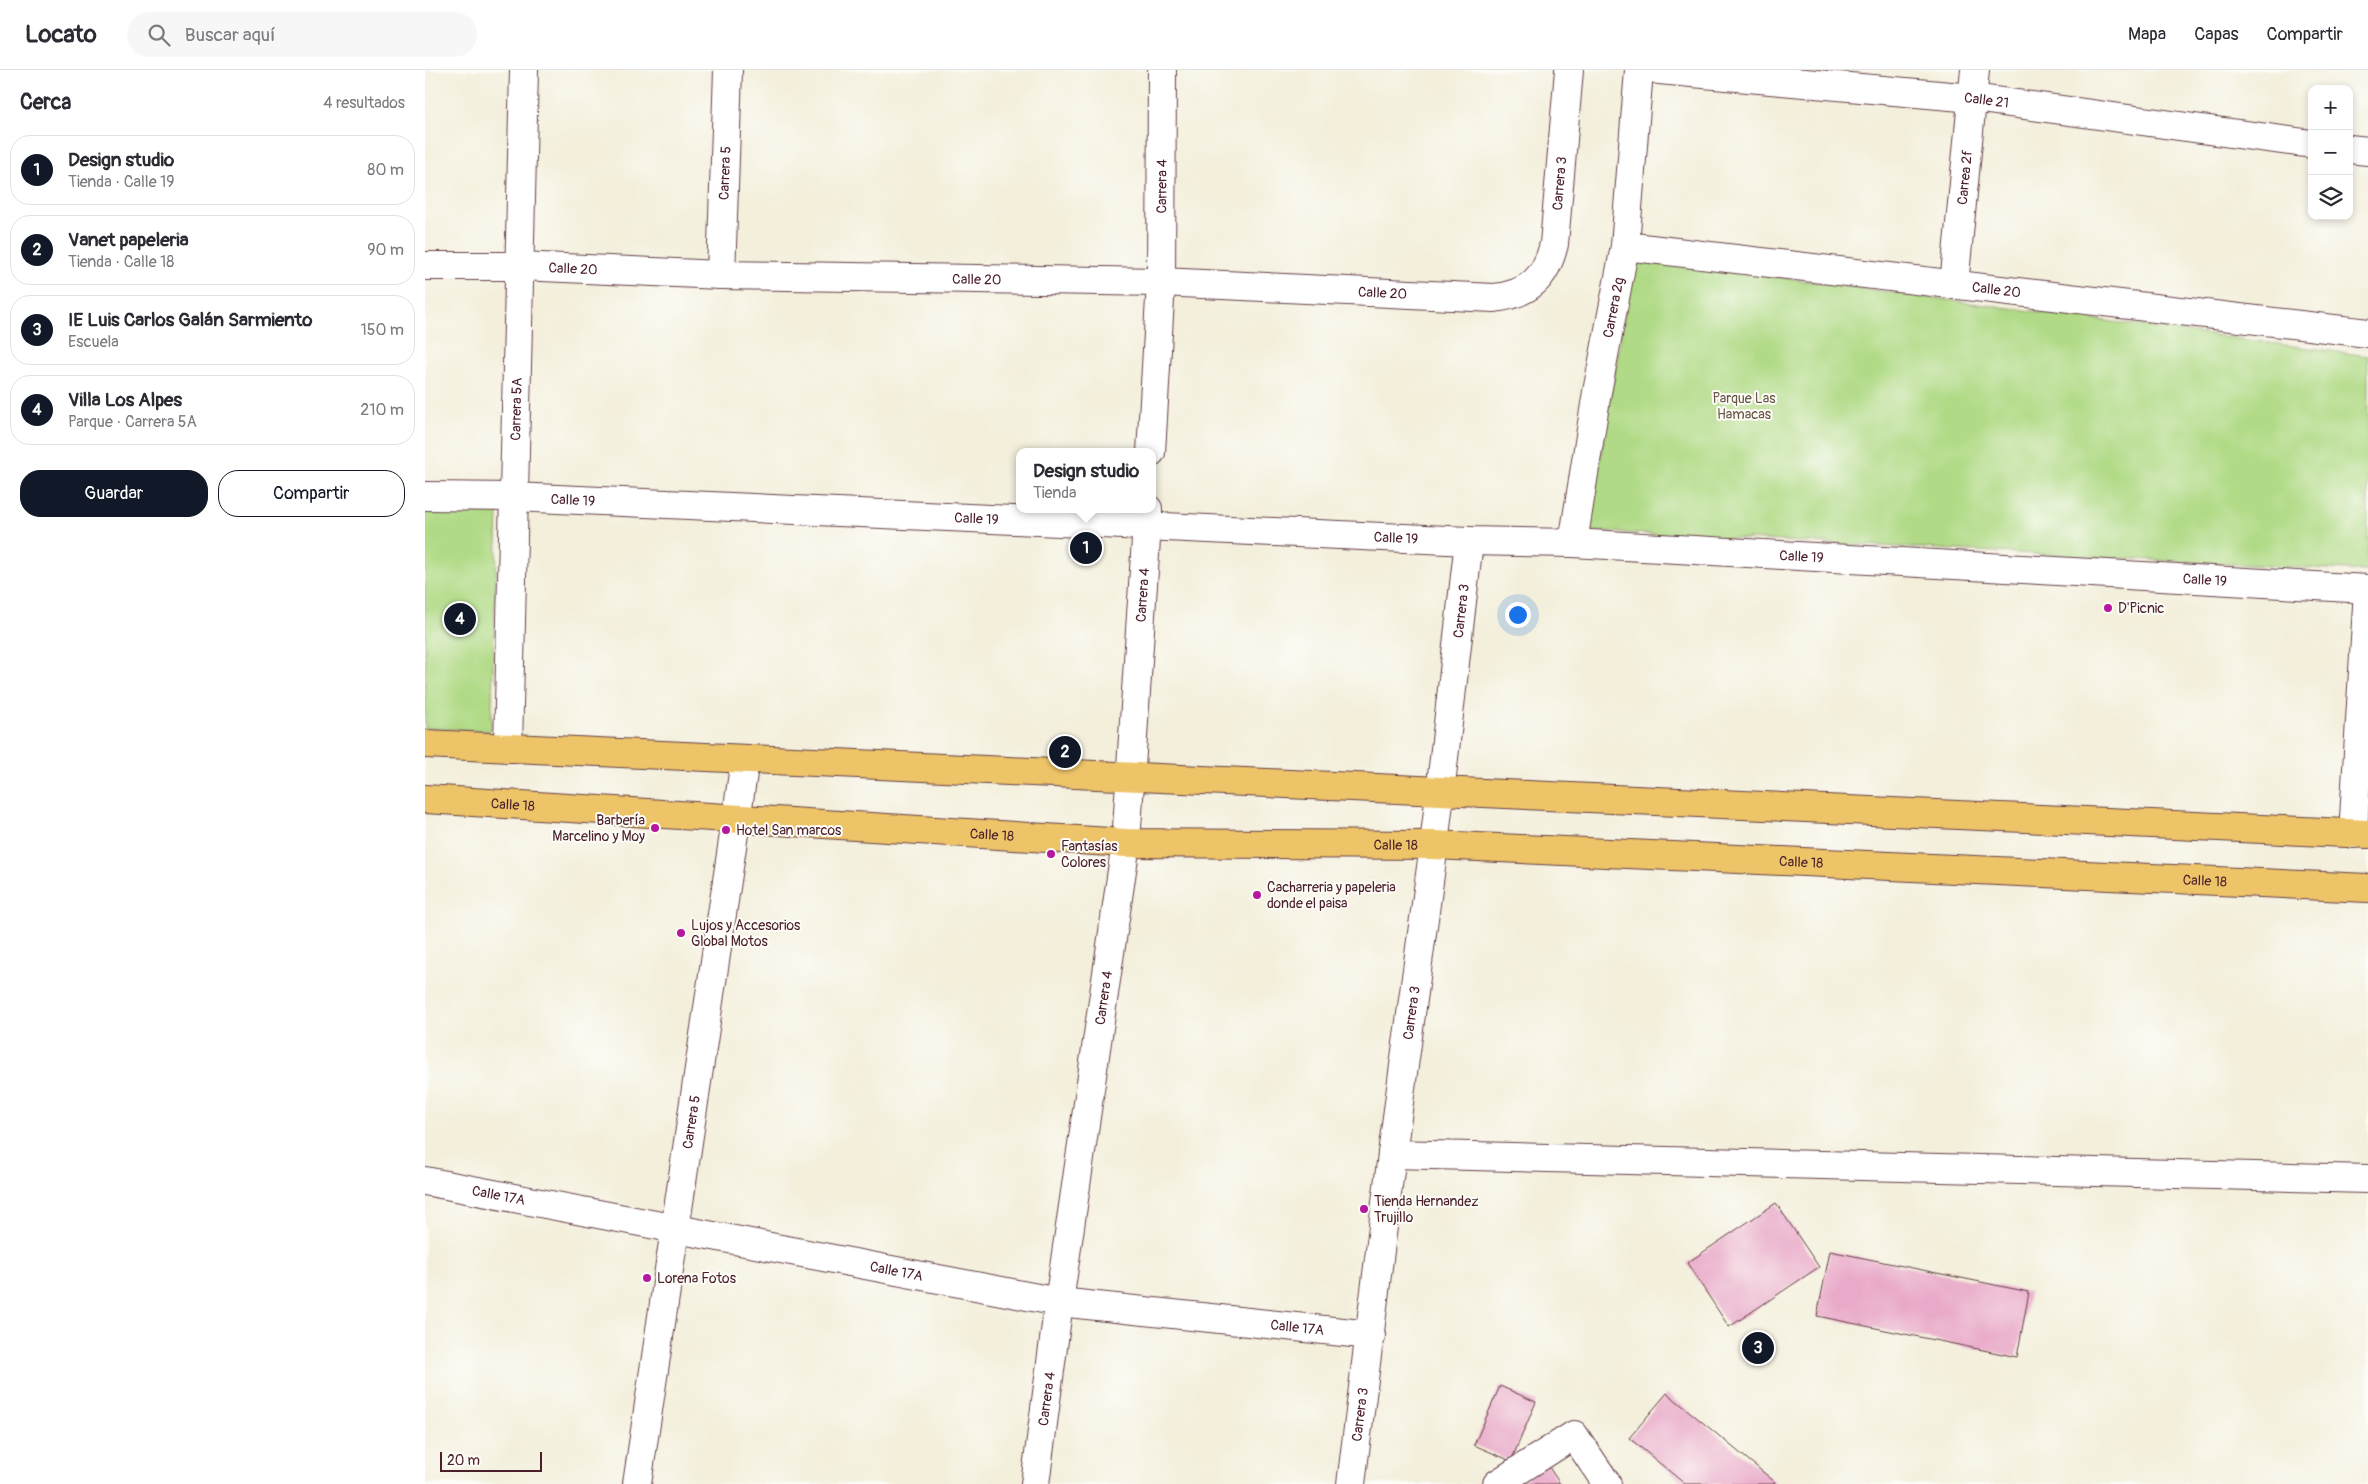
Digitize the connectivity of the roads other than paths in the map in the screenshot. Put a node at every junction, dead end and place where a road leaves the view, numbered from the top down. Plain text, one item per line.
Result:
1 (524, 70) edge
2 (728, 70) edge
3 (1162, 70) edge
4 (1569, 70) edge
5 (1639, 70) edge
6 (1659, 70) edge
7 (1975, 70) edge
8 (1805, 76) edge
9 (1973, 98) junction
10 (2308, 143) edge
11 (2353, 149) edge
12 (2368, 151) edge
13 (1625, 246) junction
14 (425, 266) edge
15 (519, 266) junction
16 (721, 275) junction
17 (1161, 282) junction
18 (1954, 285) junction
19 (1527, 288) joint
20 (2368, 333) edge
21 (1151, 448) edge
22 (425, 496) edge
23 (514, 497) junction
24 (1016, 513) edge
25 (1020, 513) edge
26 (1147, 517) edge
27 (1469, 541) junction
28 (1573, 543) junction
29 (2368, 589) edge
30 (425, 744) edge
31 (508, 748) junction
32 (745, 760) junction
33 (1130, 777) junction
34 (1439, 792) junction
35 (425, 799) edge
36 (735, 820) junction
37 (2361, 834) edge
38 (1126, 843) junction
39 (1434, 845) junction
40 (2368, 888) edge
41 (1392, 1154) junction
42 (2368, 1178) edge
43 (425, 1182) edge
44 (675, 1229) junction
45 (1059, 1302) junction
46 (1371, 1335) junction
47 (637, 1484) edge
48 (1035, 1484) edge
49 (1351, 1484) edge
50 (1497, 1484) edge
51 (1607, 1484) edge

1 - 15 street, Carrera 5A
2 - 16 street, Carrera 5
3 - 17 street, Carrera 4
4 - 19 street, Carrera 3
5 - 13 street, Carrera 2g
6 - 8 street, Calle 21
7 - 9 street, Carrea 2f
8 - 9 street, Calle 21
9 - 10 street, Calle 21
9 - 18 street, Carrea 2f
11 - 12 street
13 - 18 street, Calle 20
13 - 28 street, Carrera 2g
14 - 15 street, Calle 20
15 - 16 street, Calle 20
15 - 23 street, Carrera 5A
16 - 17 street, Calle 20
17 - 19 street, Calle 20
17 - 21 street, Carrera 4
18 - 20 street, Calle 20
22 - 23 street, Calle 19
23 - 24 street, Calle 19
23 - 31 street, Carrera 5A
25 - 26 street, Calle 19
26 - 27 street, Calle 19
26 - 33 street, Carrera 4
27 - 28 street, Calle 19
27 - 34 street, Carrera 3
28 - 29 street, Calle 19
29 - 37 street
30 - 31 main road
31 - 32 main road
32 - 33 main road
32 - 36 street, Carrera 5
33 - 34 main road
33 - 38 street, Carrera 4
34 - 37 main road
34 - 39 street, Carrera 3
35 - 36 main road, Calle 18
36 - 38 main road, Calle 18
36 - 44 street, Carrera 5
38 - 39 main road, Calle 18
38 - 45 street, Carrera 4
39 - 40 main road, Calle 18
39 - 41 street, Carrera 3
41 - 42 street
41 - 46 street, Carrera 3
43 - 44 street, Calle 17A
44 - 45 street, Calle 17A
44 - 47 street, Carrera 5
45 - 46 street, Calle 17A
45 - 48 street, Carrera 4
46 - 49 street, Carrera 3
50 - 51 street

